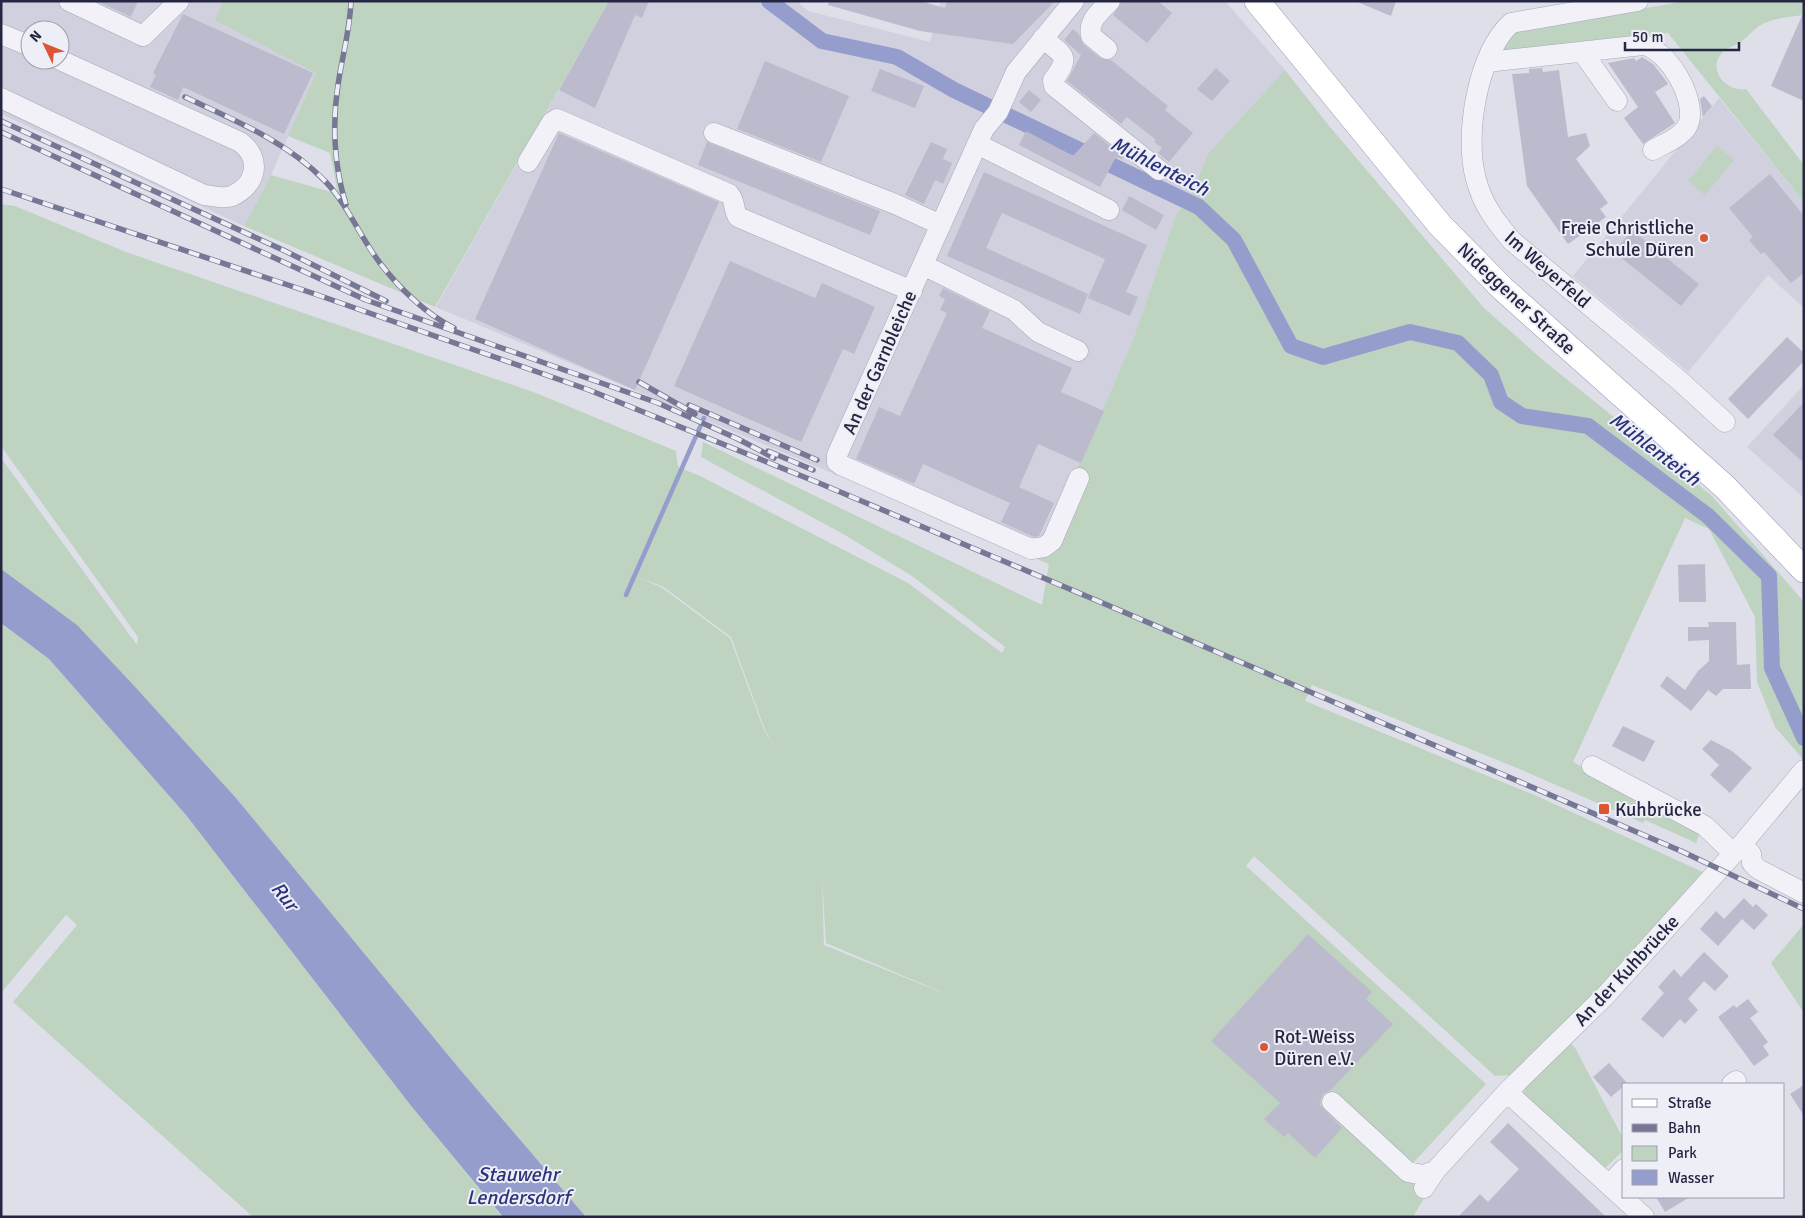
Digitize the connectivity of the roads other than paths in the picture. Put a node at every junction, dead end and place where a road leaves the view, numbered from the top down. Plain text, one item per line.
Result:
1 (69, 1) edge
2 (179, 1) edge
3 (1074, 1) edge
4 (1110, 1) edge
5 (1257, 1) edge
6 (1638, 1) edge
7 (1, 34) edge
8 (1042, 38) junction
9 (20, 42) edge
10 (1107, 49) dead end
11 (1582, 53) junction
12 (1487, 62) junction
13 (70, 65) edge
14 (1, 98) edge
15 (1617, 101) dead end
16 (714, 133) dead end
17 (981, 137) junction
18 (1653, 150) dead end
19 (528, 162) dead end
20 (1159, 170) dead end
21 (1109, 210) dead end
22 (941, 225) junction
23 (923, 265) junction
24 (912, 291) junction
25 (1078, 350) dead end
26 (1725, 422) dead end
27 (1080, 478) dead end
28 (1804, 570) edge
29 (1592, 766) dead end
30 (1804, 770) edge
31 (1737, 848) junction
32 (1804, 893) edge
33 (1507, 1092) junction
34 (1332, 1102) dead end
35 (1622, 1170) edge
36 (1610, 1184) junction
37 (1622, 1196) edge
38 (1624, 1198) edge
39 (1644, 1217) edge

1 - 2 street
3 - 8 street, An der Garnbleiche
4 - 10 street
5 - 28 main road, Nideggener Straße
6 - 12 street, Im Weyerfeld
7 - 9 street
8 - 17 street, An der Garnbleiche
8 - 20 street
11 - 12 street
11 - 15 street
11 - 18 street
12 - 26 street, Im Weyerfeld
13 - 14 street
16 - 22 street
17 - 21 street
17 - 22 street, An der Garnbleiche
19 - 24 street
22 - 23 street, An der Garnbleiche
23 - 24 street, An der Garnbleiche
23 - 25 street
24 - 27 street, An der Garnbleiche
29 - 31 street
30 - 31 street, An der Kuhbrücke
31 - 32 street
31 - 33 street, An der Kuhbrücke
33 - 34 street, An der Kuhbrücke
33 - 36 street
35 - 36 street
36 - 37 street
38 - 39 street

